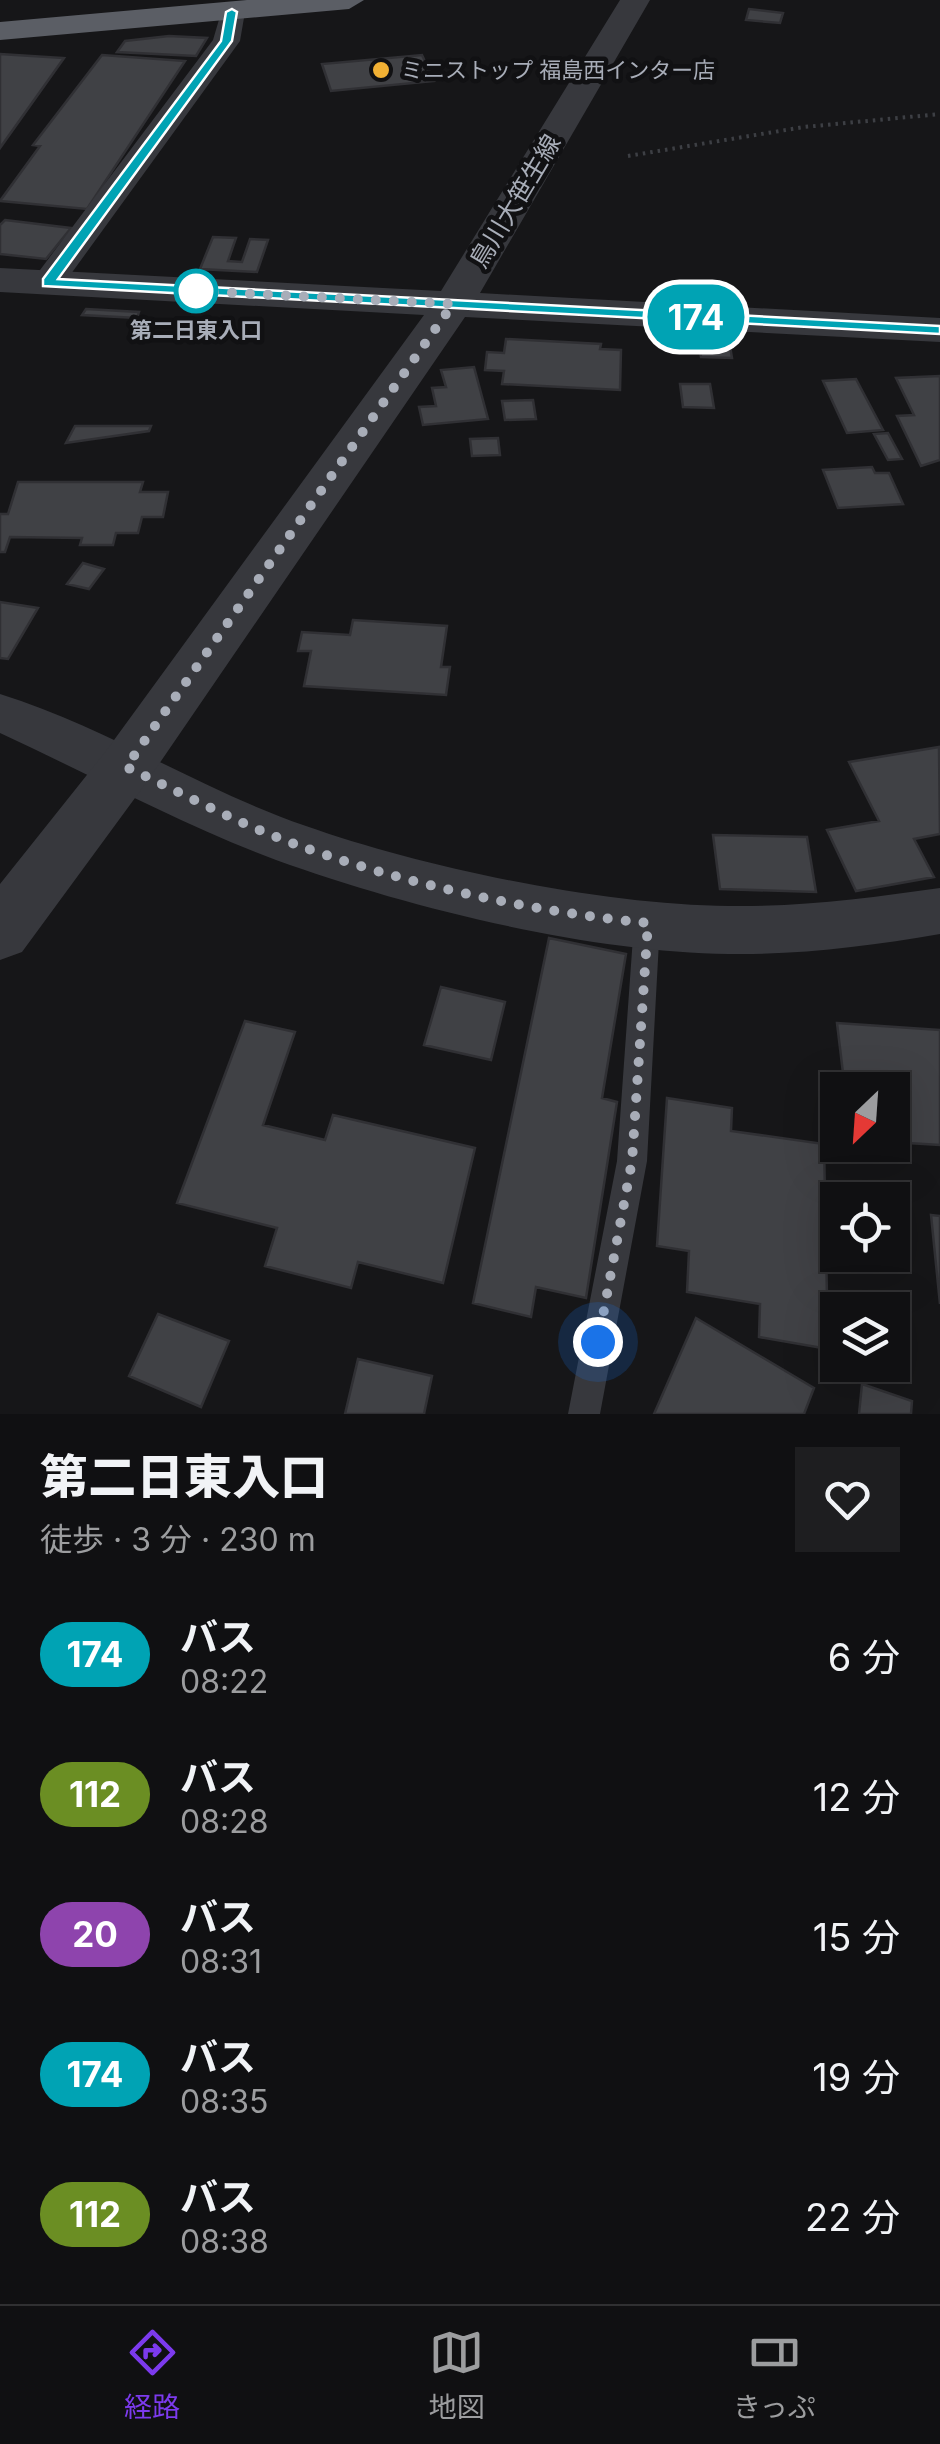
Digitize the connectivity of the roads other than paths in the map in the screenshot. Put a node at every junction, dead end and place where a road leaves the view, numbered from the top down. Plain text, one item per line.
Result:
1 (110, 0) edge
2 (348, 0) edge
3 (635, 0) edge
4 (0, 12) edge
5 (232, 12) junction
6 (0, 32) edge
7 (0, 280) edge
8 (48, 282) junction
9 (453, 304) junction
10 (940, 330) edge
11 (0, 712) edge
12 (126, 767) junction
13 (940, 910) edge
14 (648, 923) junction
15 (0, 932) edge
16 (584, 1414) edge

1 - 4 highway
2 - 5 highway
3 - 9 street, 鳥川大笹生線
5 - 6 highway
5 - 8 street
7 - 8 street
8 - 9 street
9 - 10 street
9 - 12 street, 鳥川大笹生線
11 - 12 street
12 - 14 street
12 - 15 street, 鳥川大笹生線
13 - 14 street
14 - 16 lane

